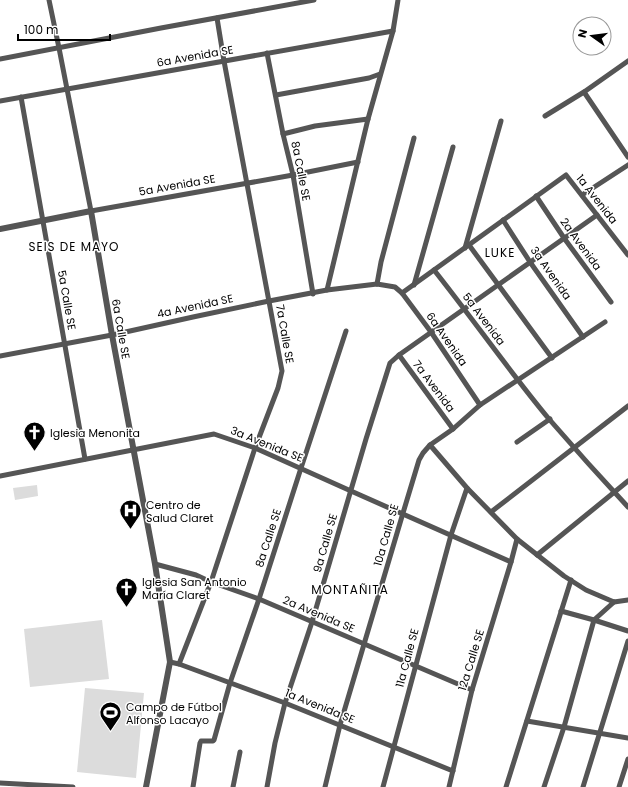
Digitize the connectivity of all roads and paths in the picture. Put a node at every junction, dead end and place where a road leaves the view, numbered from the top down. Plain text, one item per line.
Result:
1 (49, 0) edge
2 (314, 0) edge
3 (398, 0) edge
4 (217, 18) junction
5 (393, 31) junction
6 (59, 48) junction
7 (267, 53) junction
8 (0, 59) edge
9 (224, 61) junction
10 (628, 61) edge
11 (380, 74) junction
12 (66, 89) junction
13 (584, 92) junction
14 (276, 95) junction
15 (21, 97) junction
16 (0, 101) edge
17 (545, 116) dead end
18 (368, 119) junction
19 (501, 121) dead end
20 (283, 134) junction
21 (414, 138) dead end
22 (453, 147) dead end
23 (628, 157) edge
24 (358, 162) junction
25 (628, 165) edge
26 (293, 175) junction
27 (247, 183) junction
28 (582, 195) junction
29 (536, 196) junction
30 (91, 211) junction
31 (597, 215) junction
32 (503, 220) junction
33 (42, 221) junction
34 (0, 229) edge
35 (564, 238) junction
36 (467, 246) junction
37 (628, 255) edge
38 (530, 262) junction
39 (434, 270) junction
40 (377, 284) junction
41 (414, 285) junction
42 (498, 285) junction
43 (395, 287) joint
44 (327, 290) junction
45 (313, 294) junction
46 (402, 294) junction
47 (269, 301) junction
48 (611, 302) dead end
49 (464, 309) junction
50 (605, 322) dead end
51 (346, 331) dead end
52 (431, 332) junction
53 (112, 335) junction
54 (584, 337) junction
55 (65, 344) junction
56 (399, 355) junction
57 (0, 356) edge
58 (552, 358) junction
59 (518, 380) junction
60 (480, 405) junction
61 (628, 406) edge
62 (550, 419) junction
63 (453, 428) junction
64 (517, 442) dead end
65 (430, 445) junction
66 (255, 448) junction
67 (575, 448) junction
68 (134, 449) junction
69 (85, 459) junction
70 (301, 468) junction
71 (0, 476) edge
72 (628, 481) edge
73 (467, 488) junction
74 (351, 491) junction
75 (614, 492) junction
76 (628, 507) edge
77 (491, 512) junction
78 (403, 513) junction
79 (451, 536) junction
80 (517, 539) junction
81 (537, 555) junction
82 (512, 562) junction
83 (155, 564) junction
84 (571, 580) junction
85 (211, 582) junction
86 (259, 599) junction
87 (628, 600) edge
88 (614, 602) junction
89 (561, 611) junction
90 (594, 620) junction
91 (312, 622) junction
92 (628, 631) edge
93 (628, 641) edge
94 (365, 644) junction
95 (170, 662) junction
96 (178, 664) junction
97 (415, 665) junction
98 (230, 683) junction
99 (472, 690) junction
100 (285, 703) junction
101 (527, 720) junction
102 (340, 725) junction
103 (564, 727) junction
104 (600, 733) junction
105 (628, 738) edge
106 (394, 747) junction
107 (240, 752) dead end
108 (628, 759) edge
109 (453, 771) junction
110 (0, 783) edge
111 (73, 787) edge
112 (146, 787) edge
113 (192, 787) edge
114 (233, 787) edge
115 (267, 787) edge
116 (325, 787) edge
117 (383, 787) edge
118 (449, 787) edge
119 (506, 787) edge
120 (544, 787) edge
121 (583, 787) edge
122 (619, 787) edge

1 - 6 street, 6a Calle SE
2 - 4 street
3 - 5 street
4 - 6 street
4 - 9 street, 7a Calle SE
5 - 7 street, 6a Avenida SE
5 - 11 street
6 - 8 street
6 - 12 street, 6a Calle SE
7 - 9 street, 6a Avenida SE
7 - 14 street, 8a Calle SE
9 - 12 street, 6a Avenida SE
9 - 27 street, 7a Calle SE
10 - 13 street
11 - 14 street
11 - 18 street
12 - 15 street, 6a Avenida SE
12 - 30 street, 6a Calle SE
13 - 17 street
13 - 23 street
14 - 20 street, 8a Calle SE
15 - 16 street, 6a Avenida SE
15 - 33 street, 5a Calle SE
18 - 20 street
18 - 24 street
19 - 36 street
20 - 26 street, 8a Calle SE
21 - 40 street
22 - 41 street
24 - 26 street, 5a Avenida SE
24 - 44 street
25 - 28 street
26 - 27 street, 5a Avenida SE
26 - 45 street, 8a Calle SE
27 - 30 street, 5a Avenida SE
27 - 47 street, 7a Calle SE
28 - 29 street, 1a Avenida
28 - 31 street, 1a Avenida
29 - 32 street
29 - 35 street, 2a Avenida
30 - 33 street, 5a Avenida SE
30 - 53 street, 6a Calle SE
31 - 35 street, 9a Calle SE
31 - 37 street, 1a Avenida
32 - 36 street
32 - 38 street, 3a Avenida
33 - 34 street, 5a Avenida SE
33 - 55 street, 5a Calle SE
35 - 38 street, 9a Calle SE
35 - 48 street, 2a Avenida
36 - 39 street
36 - 42 street
38 - 42 street, 9a Calle SE
38 - 54 street, 3a Avenida
39 - 41 street
39 - 49 street, 5a Avenida
40 - 43 street, 4a Avenida SE
40 - 44 street, 4a Avenida SE
41 - 46 street
42 - 49 street, 9a Calle SE
42 - 58 street
43 - 46 street, 6a Avenida
44 - 45 street, 4a Avenida SE
45 - 47 street, 4a Avenida SE
46 - 52 street, 6a Avenida
47 - 53 street, 4a Avenida SE
47 - 66 street, 7a Calle SE
49 - 52 street, 9a Calle SE
49 - 59 street, 5a Avenida
50 - 54 street, 10a Calle SE
51 - 70 street, 8a Calle SE
52 - 56 street, 9a Calle SE
52 - 60 street, 6a Avenida
53 - 55 street, 4a Avenida SE
53 - 68 street, 6a Calle SE
54 - 58 street, 10a Calle SE
55 - 57 street, 4a Avenida SE
55 - 69 street, 5a Calle SE
56 - 63 street, 7a Avenida
56 - 74 street, 9a Calle SE
58 - 59 street, 10a Calle SE
59 - 60 street, 10a Calle SE
59 - 62 street, 5a Avenida
60 - 63 street, 10a Calle SE
61 - 67 street
62 - 64 street
62 - 67 street, 5a Avenida
63 - 65 street, 10a Calle SE
65 - 73 street
65 - 78 street, 10a Calle SE
66 - 68 street, 3a Avenida SE
66 - 70 street, 3a Avenida SE
66 - 85 street, 7a Calle SE
67 - 75 street, 5a Avenida
67 - 77 street
68 - 69 street, 3a Avenida SE
68 - 83 street, 6a Calle SE
69 - 71 street, 3a Avenida SE
70 - 74 street, 3a Avenida SE
70 - 86 street, 8a Calle SE
72 - 75 street
73 - 77 street
73 - 79 street, 11a Calle SE
74 - 78 street, 3a Avenida SE
74 - 91 street, 9a Calle SE
75 - 76 street, 5a Avenida
75 - 81 street
77 - 80 street
78 - 79 street, 3a Avenida SE
78 - 94 street, 10a Calle SE
79 - 82 street, 3a Avenida SE
79 - 97 street, 11a Calle SE
80 - 81 street
80 - 82 street, 12a Calle SE
81 - 84 street
82 - 99 street, 12a Calle SE
83 - 85 street, 2a Avenida SE
83 - 95 street, 6a Calle SE
84 - 88 street
84 - 89 street
85 - 86 street, 2a Avenida SE
85 - 96 street, 7a Calle SE
86 - 91 street, 2a Avenida SE
86 - 98 street, 8a Calle SE
87 - 88 street
88 - 90 street
89 - 90 street
89 - 101 street
90 - 92 street
90 - 103 street
91 - 94 street, 2a Avenida SE
91 - 100 street, 9a Calle SE
93 - 104 street
94 - 97 street, 2a Avenida SE
94 - 102 street, 10a Calle SE
95 - 96 street, 1a Avenida SE
95 - 112 street, 6a Calle SE
96 - 98 street, 1a Avenida SE
97 - 99 street, 2a Avenida SE
97 - 106 street, 11a Calle SE
98 - 100 street, 1a Avenida SE
98 - 113 street, 8a Calle SE
99 - 109 street, 12a Calle SE
100 - 102 street, 1a Avenida SE
100 - 115 street, 9a Calle SE
101 - 103 street
101 - 119 street
102 - 106 street, 1a Avenida SE
102 - 116 street, 10a Calle SE
103 - 104 street
103 - 120 street
104 - 105 street
104 - 121 street
106 - 109 street, 1a Avenida SE
106 - 117 street, 11a Calle SE
107 - 114 street
108 - 122 street
109 - 118 street, 12a Calle SE
110 - 111 street

